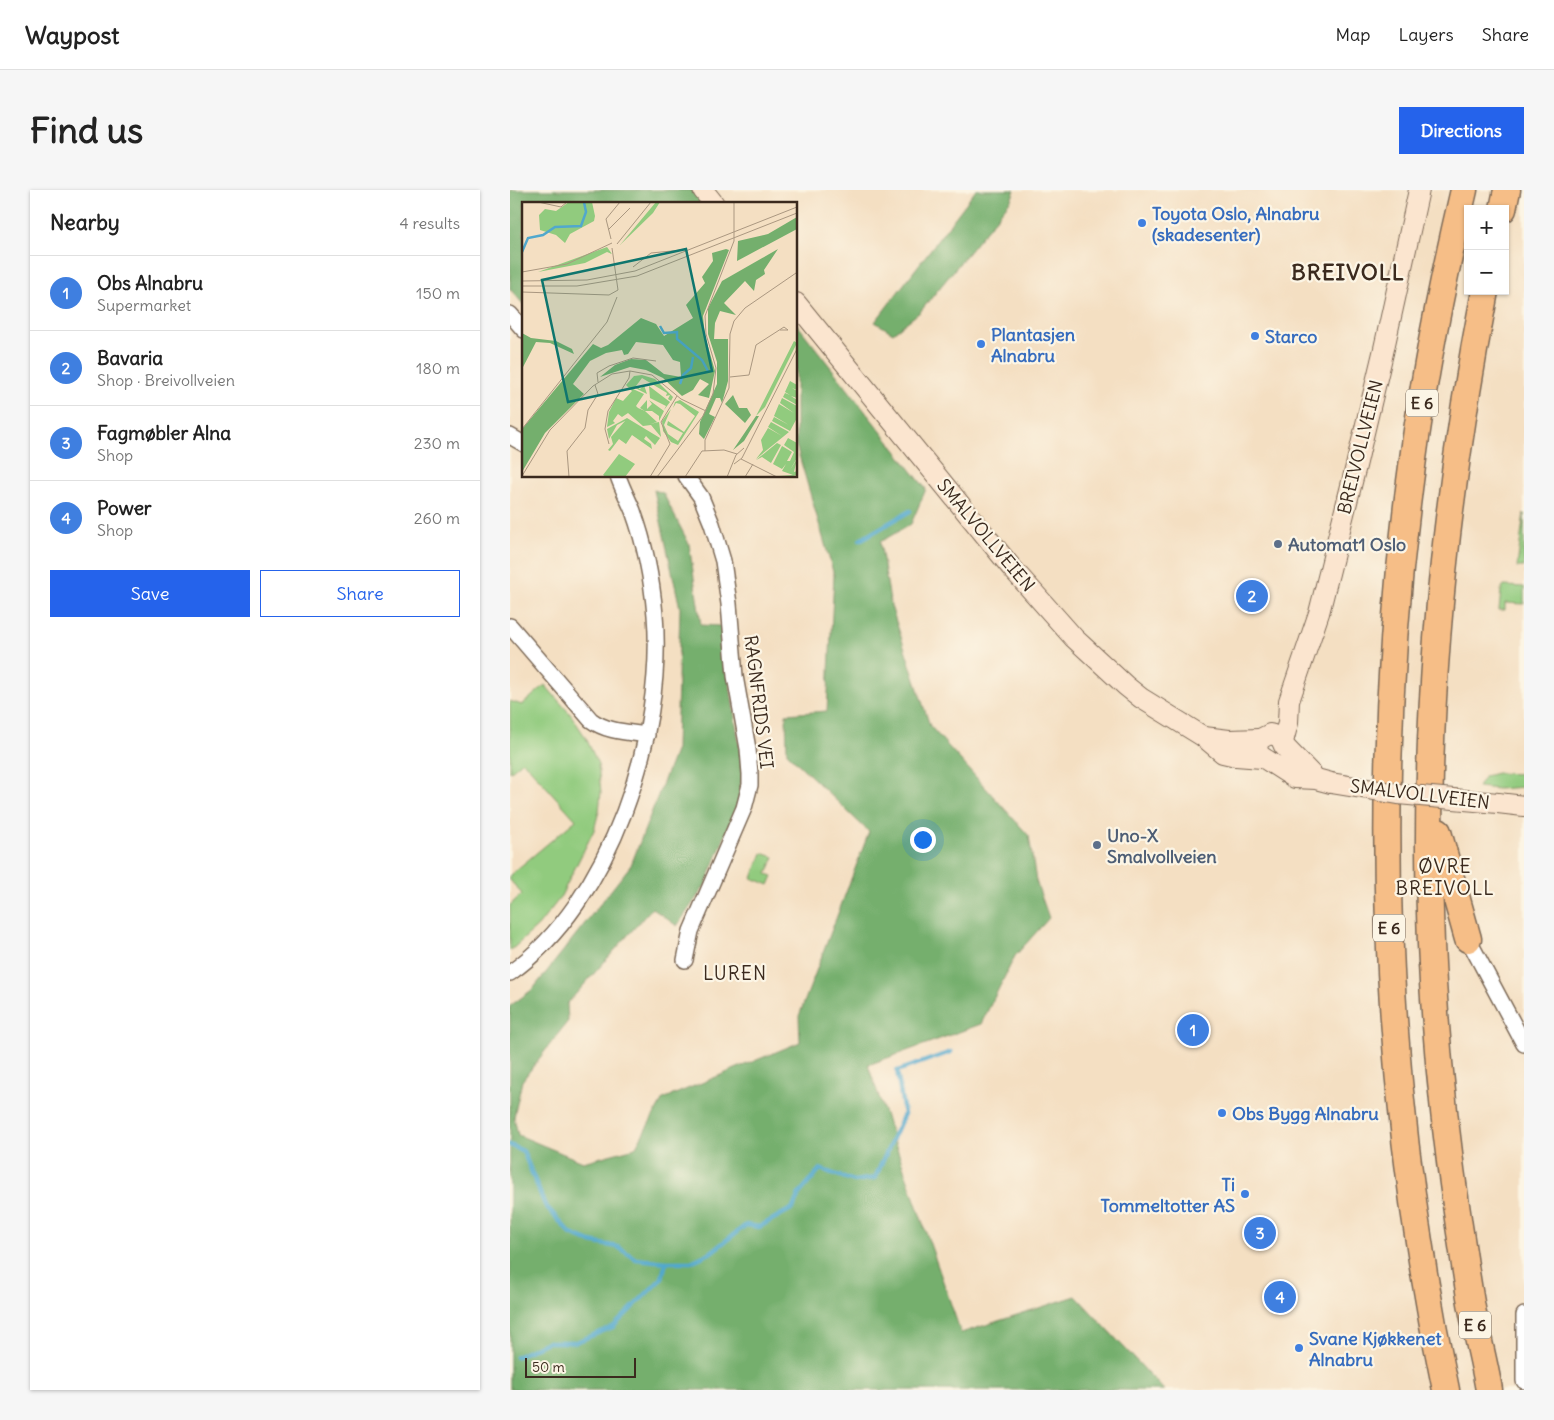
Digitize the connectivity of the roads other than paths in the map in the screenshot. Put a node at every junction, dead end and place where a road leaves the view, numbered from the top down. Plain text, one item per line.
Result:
1 (703, 190) edge
2 (1419, 190) edge
3 (1464, 190) edge
4 (1507, 190) edge
5 (712, 202) edge
6 (1504, 205) edge
7 (1484, 295) edge
8 (798, 305) edge
9 (510, 314) edge
10 (522, 328) edge
11 (510, 436) edge
12 (522, 443) edge
13 (619, 478) edge
14 (687, 478) edge
15 (510, 626) edge
16 (647, 735) junction
17 (1271, 747) junction
18 (1430, 798) junction
19 (1524, 806) edge
20 (1468, 940) joint
21 (685, 960) dead end
22 (510, 973) edge
23 (1524, 1044) edge
24 (1524, 1314) edge
25 (1524, 1381) edge
26 (1446, 1390) edge
27 (1489, 1390) edge

1 - 5 street
2 - 17 street, BREIVOLLVEIEN
3 - 26 highway, E 6
4 - 6 highway
7 - 18 highway, E 6
8 - 17 street, SMALVOLLVEIEN
9 - 10 street
11 - 12 street
13 - 16 street
14 - 21 street, RAGNFRIDS VEI
15 - 16 street
16 - 22 street
17 - 19 street, SMALVOLLVEIEN, bridge
18 - 20 highway
18 - 27 highway, E 6
20 - 23 street
24 - 25 street

